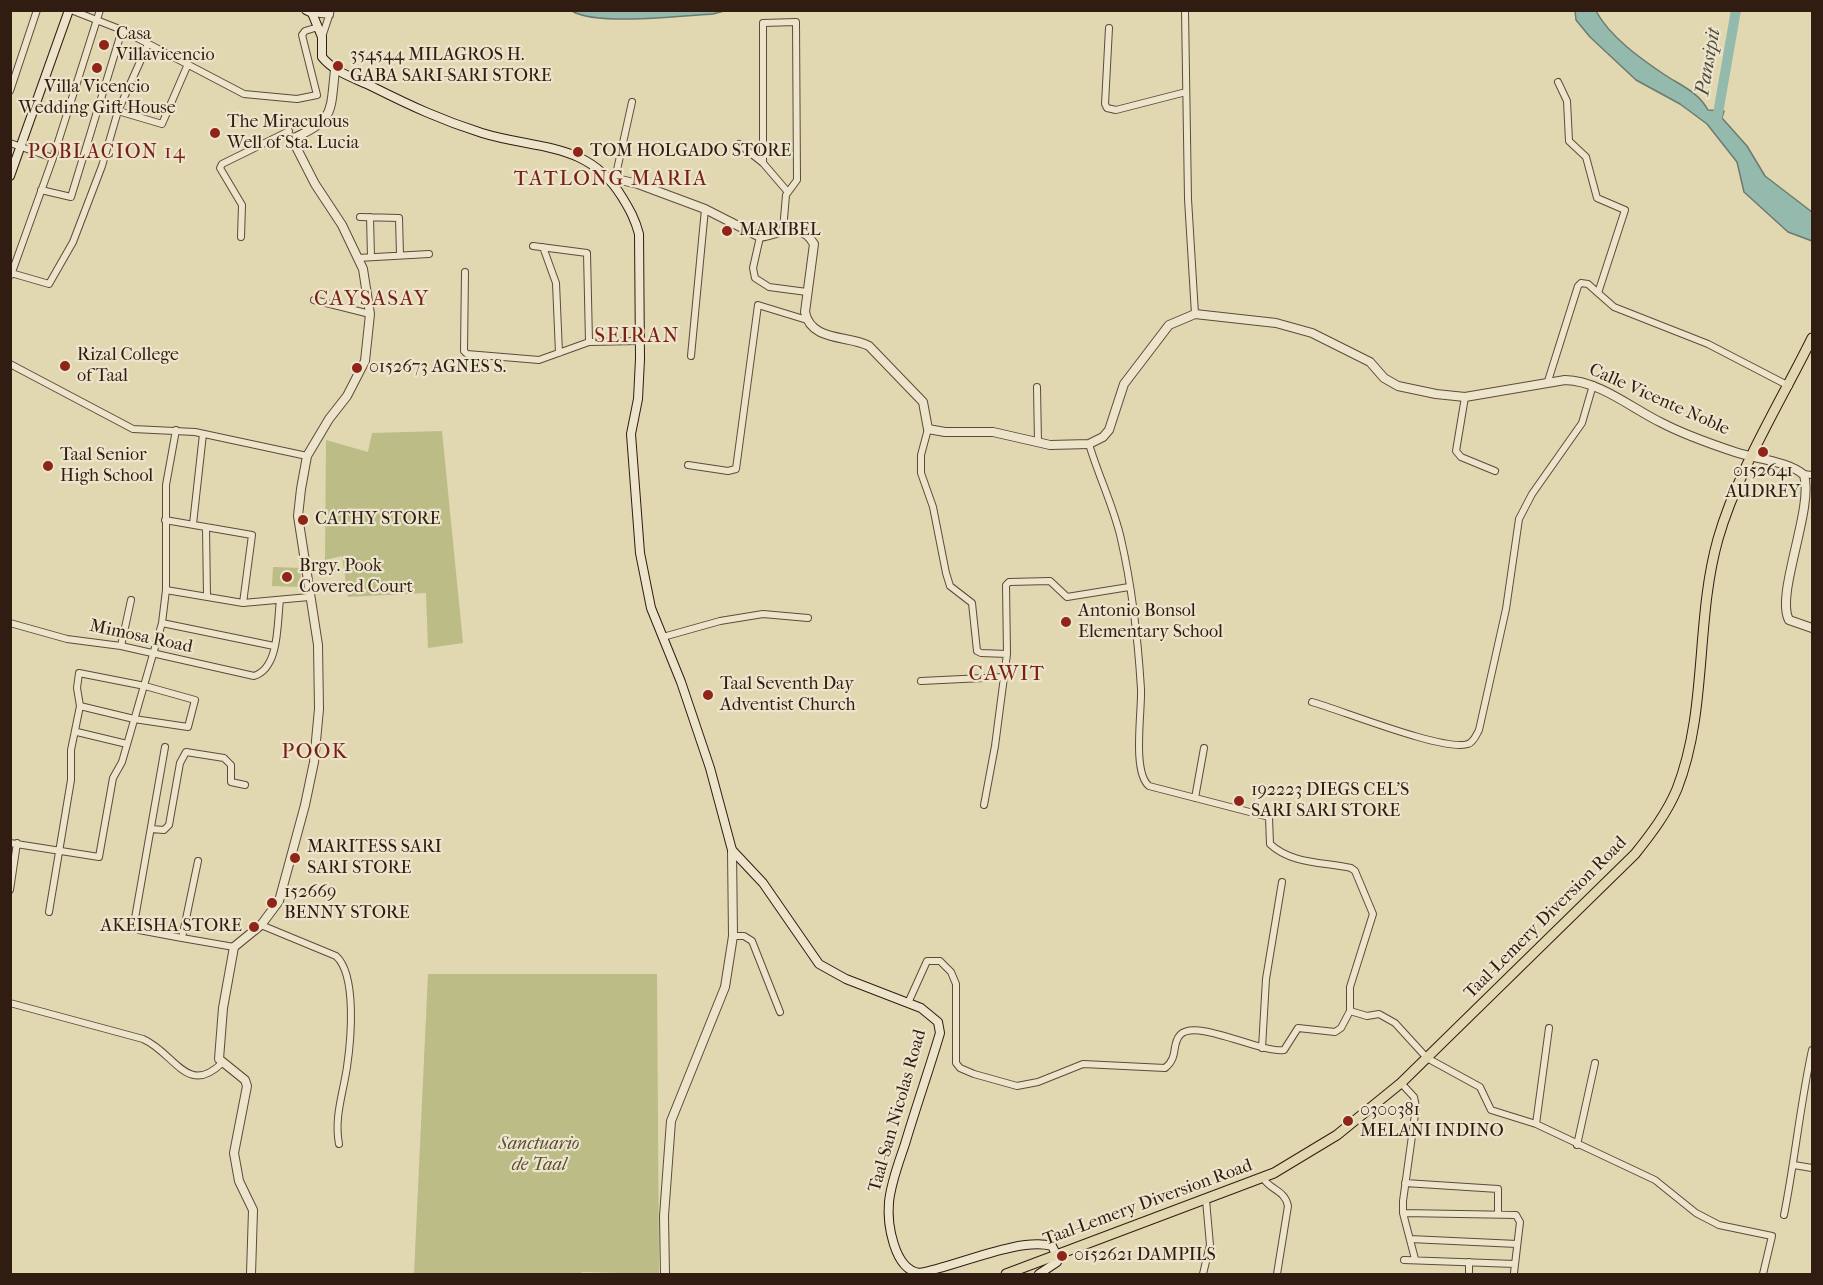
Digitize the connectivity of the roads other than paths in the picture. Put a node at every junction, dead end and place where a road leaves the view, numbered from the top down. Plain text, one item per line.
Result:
1 (37, 10) edge
2 (70, 10) edge
3 (100, 10) edge
4 (1185, 10) edge
5 (309, 12) edge
6 (331, 13) edge
7 (97, 19) junction
8 (318, 27) junction
9 (1109, 28) dead end
10 (122, 30) junction
11 (322, 37) junction
12 (148, 44) junction
13 (188, 64) junction
14 (10, 65) edge
15 (19, 67) junction
16 (335, 70) junction
17 (1558, 82) dead end
18 (10, 91) edge
19 (1186, 92) junction
20 (632, 102) dead end
21 (118, 111) junction
22 (289, 132) junction
23 (10, 143) edge
24 (739, 144) dead end
25 (22, 147) junction
26 (53, 158) junction
27 (763, 163) junction
28 (10, 176) edge
29 (612, 178) junction
30 (41, 190) junction
31 (787, 191) junction
32 (705, 209) junction
33 (360, 217) dead end
34 (370, 217) junction
35 (783, 230) junction
36 (241, 237) dead end
37 (760, 237) junction
38 (533, 246) dead end
39 (543, 247) junction
40 (429, 254) dead end
41 (400, 255) junction
42 (371, 257) junction
43 (358, 258) junction
44 (465, 272) dead end
45 (11, 274) edge
46 (807, 292) junction
47 (1598, 293) junction
48 (314, 300) dead end
49 (370, 314) junction
50 (1195, 314) junction
51 (807, 321) junction
52 (1812, 338) edge
53 (639, 341) junction
54 (589, 342) junction
55 (559, 353) junction
56 (691, 356) dead end
57 (10, 364) edge
58 (1548, 381) junction
59 (1593, 385) junction
60 (1789, 386) junction
61 (1037, 387) dead end
62 (1465, 397) junction
63 (928, 429) junction
64 (176, 430) junction
65 (203, 434) junction
66 (1038, 442) junction
67 (1089, 444) junction
68 (307, 456) junction
69 (1752, 458) junction
70 (688, 465) dead end
71 (1495, 471) dead end
72 (1803, 474) junction
73 (1812, 475) edge
74 (165, 520) junction
75 (193, 524) junction
76 (206, 527) junction
77 (1129, 587) junction
78 (166, 590) junction
79 (207, 596) junction
80 (309, 597) junction
81 (131, 600) dead end
82 (280, 600) junction
83 (243, 603) junction
84 (808, 618) dead end
85 (10, 623) edge
86 (162, 623) junction
87 (1812, 628) edge
88 (663, 637) junction
89 (121, 646) junction
90 (274, 646) junction
91 (1007, 654) junction
92 (154, 656) junction
93 (1004, 677) junction
94 (921, 681) dead end
95 (145, 686) junction
96 (1312, 702) dead end
97 (80, 706) junction
98 (134, 719) junction
99 (77, 732) junction
100 (127, 744) junction
101 (165, 747) dead end
102 (1204, 748) dead end
103 (245, 785) dead end
104 (1195, 798) junction
105 (984, 805) dead end
106 (151, 829) junction
107 (14, 843) edge
108 (732, 849) junction
109 (61, 852) junction
110 (198, 861) dead end
111 (1281, 882) dead end
112 (11, 889) edge
113 (49, 912) dead end
114 (261, 925) junction
115 (733, 936) junction
116 (182, 938) junction
117 (234, 947) junction
118 (10, 1003) edge
119 (908, 1003) junction
120 (1350, 1011) junction
121 (780, 1012) dead end
122 (1550, 1028) dead end
123 (1262, 1048) junction
124 (1812, 1050) edge
125 (1427, 1058) junction
126 (222, 1063) junction
127 (1595, 1063) dead end
128 (1401, 1083) junction
129 (1536, 1124) junction
130 (339, 1144) dead end
131 (1576, 1144) junction
132 (1794, 1165) junction
133 (1812, 1168) edge
134 (1263, 1178) junction
135 (1406, 1183) junction
136 (1206, 1200) junction
137 (1403, 1213) junction
138 (1498, 1214) junction
139 (1784, 1215) dead end
140 (1410, 1239) junction
141 (1517, 1244) junction
142 (1058, 1253) junction
143 (1415, 1259) junction
144 (1404, 1260) dead end
145 (1469, 1262) junction
146 (1515, 1264) junction
147 (1469, 1272) dead end
148 (1514, 1273) dead end
149 (251, 1275) edge
150 (665, 1275) edge
151 (1006, 1275) edge
152 (1039, 1275) edge
153 (1203, 1275) edge
154 (1277, 1275) edge
155 (1763, 1275) edge

1 - 15 street
2 - 7 street
2 - 25 main road
3 - 7 street
4 - 19 street
5 - 6 street
5 - 8 main road
6 - 11 street
7 - 10 street
7 - 26 street
8 - 11 main road
8 - 13 street
9 - 19 street
10 - 12 street
10 - 30 street
11 - 16 main road
12 - 13 street
12 - 21 street
13 - 21 street
14 - 15 street
15 - 18 street
16 - 22 street
16 - 29 main road
17 - 47 street
19 - 50 street
20 - 29 street
21 - 45 street
22 - 36 street
22 - 43 street
23 - 25 street
24 - 27 street
25 - 26 street
25 - 28 main road
26 - 30 street
27 - 31 street
27 - 31 street
29 - 32 street
29 - 53 main road, Taal-San Nicolas Road
30 - 45 street
31 - 35 street
32 - 37 street
32 - 56 street
33 - 34 street
34 - 41 street
34 - 42 street
35 - 37 street
35 - 46 street
37 - 46 street
38 - 39 street
39 - 54 street
39 - 55 street
40 - 41 street
41 - 42 street
42 - 43 street
43 - 49 street
44 - 55 street
46 - 51 street
47 - 58 street
47 - 60 street
48 - 49 street
49 - 68 street
50 - 62 street, Calle Vicente Noble
50 - 67 street
51 - 63 street
51 - 70 street
52 - 60 main road, Taal-Lemery Diversion Road
53 - 54 street
53 - 88 main road, Taal-San Nicolas Road
54 - 55 street
57 - 64 street
58 - 59 street, Calle Vicente Noble
58 - 62 street, Calle Vicente Noble
59 - 69 street, Calle Vicente Noble
59 - 96 street
60 - 69 main road, Taal-Lemery Diversion Road
61 - 66 street
62 - 71 street
63 - 66 street
63 - 91 street
64 - 65 street
64 - 74 street
65 - 68 street
65 - 75 street
66 - 67 street
67 - 77 street
68 - 80 street
69 - 72 street, Calle Vicente Noble
69 - 125 main road, Taal-Lemery Diversion Road
72 - 73 street
72 - 87 street
74 - 75 street
74 - 78 street
75 - 76 street
76 - 79 street
76 - 83 street
77 - 91 street
77 - 104 street
78 - 79 street
78 - 86 street
79 - 83 street
80 - 82 street
80 - 114 street
81 - 89 street
82 - 83 street
82 - 90 street
84 - 88 street
85 - 89 street, Mimosa Road
86 - 90 street
86 - 92 street
88 - 108 main road, Taal-San Nicolas Road
89 - 92 street, Mimosa Road
90 - 92 street, Mimosa Road
91 - 93 street
92 - 95 street
93 - 94 street
93 - 105 street
95 - 97 street
95 - 98 street
95 - 98 street
97 - 98 street
97 - 99 street
98 - 100 street
99 - 100 street
99 - 109 street
100 - 109 street
101 - 106 street
102 - 104 street
103 - 106 street
104 - 120 street
106 - 116 street
107 - 109 street
107 - 112 street
108 - 115 street
108 - 119 main road, Taal-San Nicolas Road
109 - 113 street
110 - 116 street
111 - 123 street
114 - 117 street
114 - 130 street
115 - 121 street
115 - 150 street
116 - 117 street
117 - 126 street
118 - 126 street
119 - 123 street
119 - 142 main road, Taal-San Nicolas Road
120 - 123 street
120 - 125 street
122 - 129 street
124 - 132 street
125 - 128 main road, Taal-Lemery Diversion Road
125 - 129 street
126 - 149 street
127 - 131 street
128 - 134 main road, Taal-Lemery Diversion Road
128 - 135 street
129 - 131 street
131 - 155 street
132 - 133 street
132 - 139 street
134 - 136 main road, Taal-Lemery Diversion Road
134 - 154 street
135 - 137 street
135 - 138 street
136 - 142 main road, Taal-Lemery Diversion Road
136 - 153 street
137 - 138 street
137 - 140 street
138 - 141 street
140 - 141 street
140 - 143 street
141 - 146 street
142 - 151 main road, Taal-Lemery Diversion Road
142 - 152 main road
143 - 144 street
143 - 145 street
145 - 146 street
145 - 147 street
146 - 148 street

